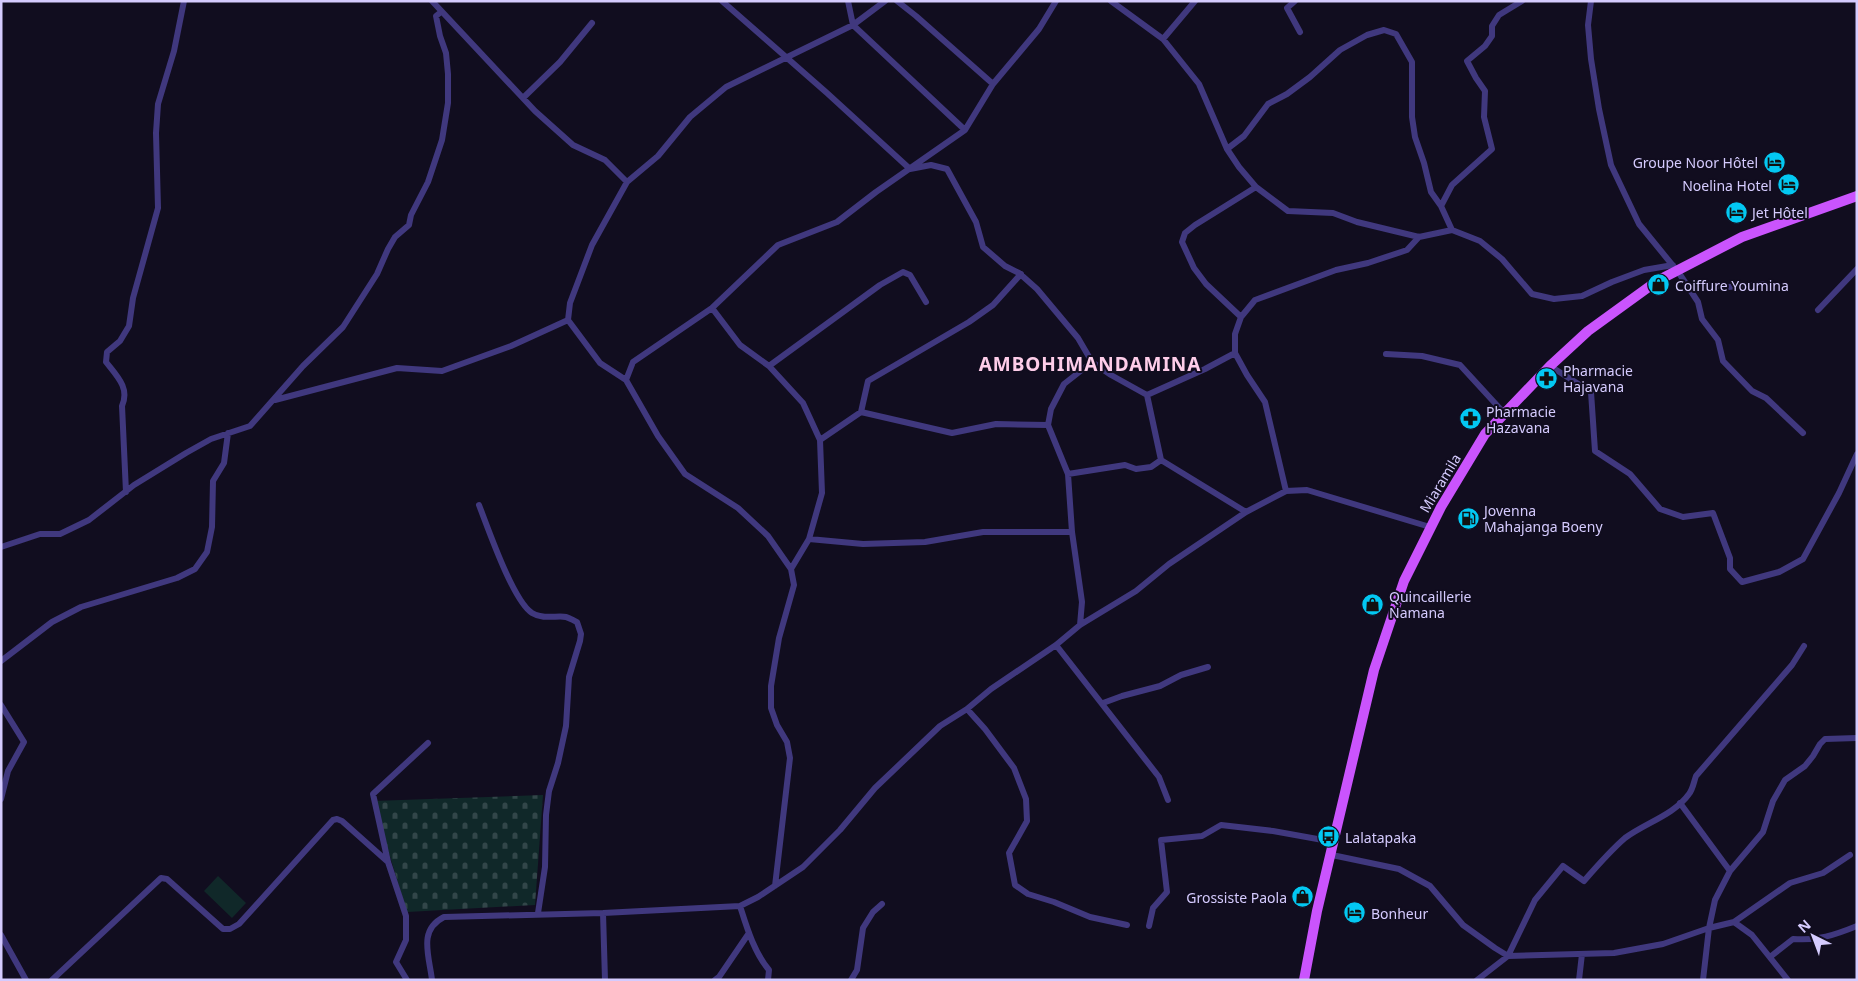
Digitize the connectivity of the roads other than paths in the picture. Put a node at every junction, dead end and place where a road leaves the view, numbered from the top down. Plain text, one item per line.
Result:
1 (184, 1) edge
2 (432, 1) edge
3 (722, 1) edge
4 (848, 1) edge
5 (885, 1) edge
6 (897, 1) edge
7 (1056, 1) edge
8 (1111, 1) edge
9 (1196, 1) edge
10 (1295, 1) edge
11 (1522, 1) edge
12 (1591, 1) edge
13 (441, 12) junction
14 (592, 23) dead end
15 (853, 25) junction
16 (1300, 32) dead end
17 (1163, 39) junction
18 (786, 56) junction
19 (993, 84) junction
20 (523, 98) junction
21 (965, 130) junction
22 (1227, 149) junction
23 (910, 169) junction
24 (627, 182) junction
25 (1256, 186) junction
26 (1857, 196) edge
27 (1441, 206) junction
28 (1452, 230) junction
29 (1419, 237) junction
30 (1675, 268) junction
31 (1857, 269) edge
32 (1020, 274) junction
33 (1764, 284) dead end
34 (1688, 288) junction
35 (926, 302) dead end
36 (712, 308) junction
37 (1818, 310) dead end
38 (1241, 317) junction
39 (568, 320) junction
40 (1235, 353) junction
41 (1386, 354) dead end
42 (1092, 362) junction
43 (768, 366) junction
44 (1550, 366) junction
45 (626, 380) junction
46 (1146, 394) junction
47 (274, 401) junction
48 (861, 412) junction
49 (1504, 413) junction
50 (1048, 426) junction
51 (228, 433) junction
52 (1803, 433) dead end
53 (820, 440) junction
54 (1857, 454) edge
55 (1161, 460) junction
56 (1068, 474) junction
57 (1286, 491) junction
58 (126, 492) junction
59 (479, 505) dead end
60 (1246, 512) junction
61 (1430, 527) junction
62 (1072, 532) junction
63 (809, 539) junction
64 (1, 546) edge
65 (791, 569) junction
66 (1080, 625) junction
67 (1056, 644) junction
68 (1804, 646) dead end
69 (1, 661) edge
70 (1208, 667) dead end
71 (1103, 703) junction
72 (1, 705) edge
73 (967, 709) junction
74 (1857, 738) edge
75 (428, 744) dead end
76 (1, 799) edge
77 (1168, 800) dead end
78 (1680, 803) junction
79 (1334, 842) junction
80 (1332, 855) junction
81 (1850, 855) dead end
82 (388, 862) junction
83 (1730, 870) junction
84 (775, 886) junction
85 (882, 904) dead end
86 (740, 906) junction
87 (603, 912) junction
88 (538, 913) junction
89 (1734, 922) junction
90 (1127, 925) dead end
91 (1149, 926) dead end
92 (1857, 926) edge
93 (1709, 928) junction
94 (749, 933) junction
95 (1, 935) edge
96 (1582, 954) junction
97 (1508, 956) junction
98 (1770, 957) junction
99 (26, 980) edge
100 (52, 980) edge
101 (407, 980) edge
102 (432, 980) edge
103 (606, 980) edge
104 (715, 980) edge
105 (768, 980) edge
106 (851, 980) edge
107 (1304, 980) edge
108 (1477, 980) edge
109 (1579, 980) edge
110 (1703, 980) edge
111 (1788, 980) edge

1 - 58 street
2 - 13 street
3 - 18 street
4 - 15 street
5 - 15 street
6 - 19 street
7 - 19 street
8 - 17 street
9 - 17 street
10 - 16 street
11 - 27 street
12 - 30 street
13 - 20 street
13 - 47 street
14 - 20 street
15 - 18 street
15 - 21 street
17 - 22 street
18 - 23 street
18 - 24 street
19 - 21 street
20 - 24 street
21 - 23 street
22 - 25 street
22 - 27 street
23 - 32 street
23 - 36 street
24 - 39 street
25 - 29 street
25 - 38 street
26 - 30 main road, Miaramila
27 - 28 street
28 - 29 street
28 - 30 street
29 - 38 street
30 - 34 street
30 - 44 main road, Miaramila
31 - 37 street
32 - 42 street
32 - 48 street
33 - 34 street
34 - 52 street
35 - 43 street
36 - 43 street
36 - 45 street
38 - 40 street
39 - 45 street
39 - 47 street
40 - 46 street
40 - 57 street
41 - 49 street
42 - 46 street
42 - 50 street
43 - 53 street
44 - 49 main road, Miaramila
44 - 54 street
45 - 65 street
46 - 55 street
47 - 51 street
48 - 50 street
48 - 53 street
49 - 61 main road, Miaramila
50 - 56 street
51 - 58 street
51 - 69 street
53 - 63 street
55 - 56 street
55 - 60 street
56 - 62 street
57 - 60 street
57 - 61 street
58 - 64 street
59 - 88 street
60 - 66 street
61 - 79 main road, Miaramila
62 - 63 street
62 - 66 street
63 - 65 street
65 - 84 street
66 - 67 street
67 - 71 street
67 - 73 street
68 - 78 street
70 - 71 street
71 - 77 street
72 - 76 street
73 - 84 street
73 - 90 street
74 - 83 street
75 - 82 street
78 - 83 street
78 - 97 street
79 - 80 main road, Miaramila
79 - 91 street
80 - 97 street
80 - 107 main road, Miaramila
81 - 89 street
82 - 100 street
82 - 101 street
83 - 93 street
84 - 86 street
85 - 106 street
86 - 87 street
86 - 94 street
87 - 88 street
87 - 103 street
88 - 102 street
89 - 93 street
89 - 98 street
92 - 98 street
93 - 96 street
93 - 110 street
94 - 104 street
94 - 105 street
95 - 99 street
96 - 97 street
96 - 109 street
97 - 108 street
98 - 111 street

